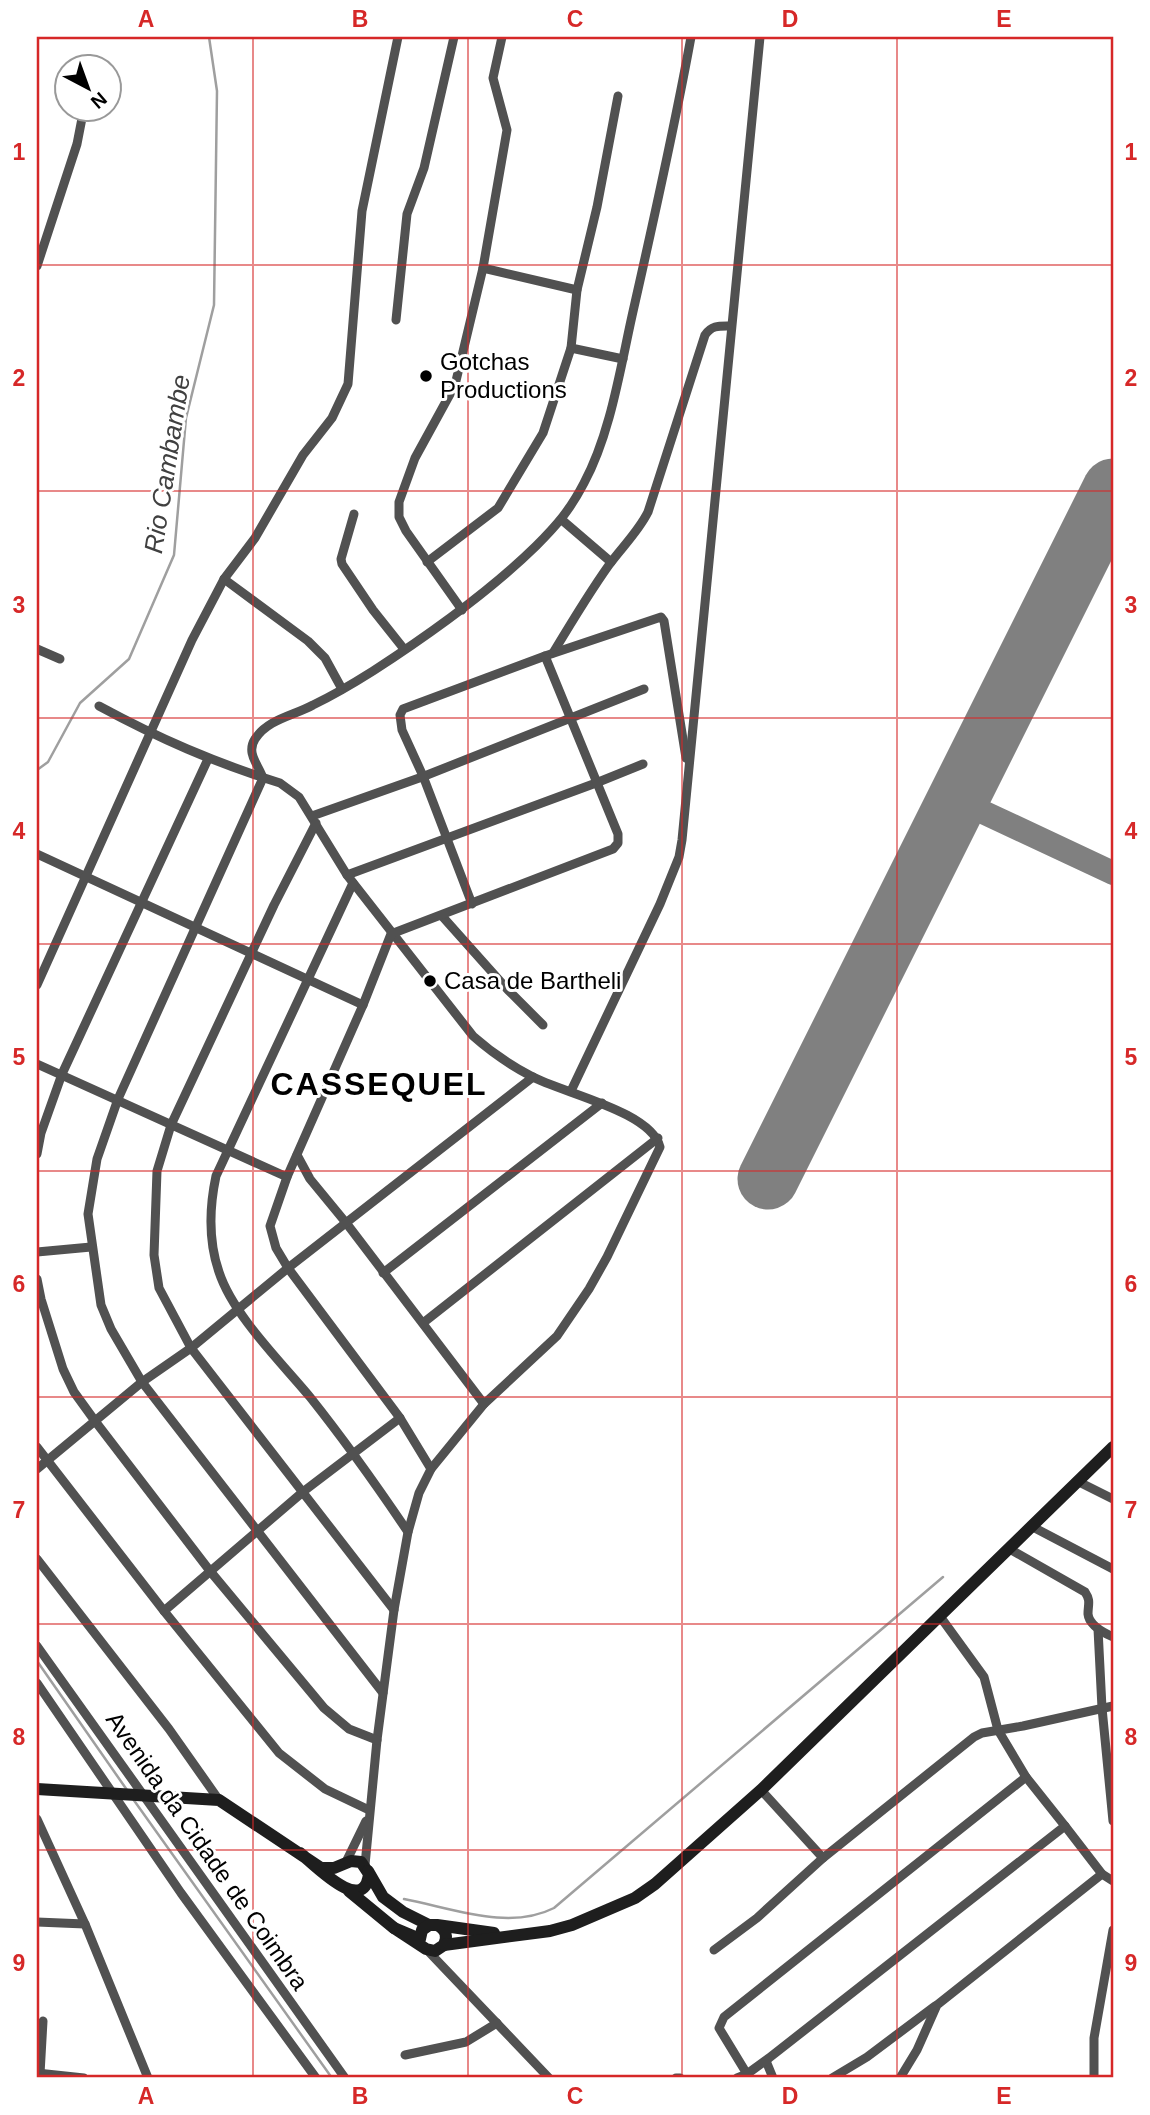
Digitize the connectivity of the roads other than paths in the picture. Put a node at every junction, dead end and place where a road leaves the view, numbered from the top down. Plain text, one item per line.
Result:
1 (398, 37) edge
2 (454, 37) edge
3 (502, 37) edge
4 (691, 37) edge
5 (760, 37) edge
6 (618, 96) dead end
7 (81, 122) edge
8 (37, 266) edge
9 (483, 268) junction
10 (577, 290) junction
11 (396, 320) dead end
12 (731, 327) junction
13 (571, 348) junction
14 (623, 359) junction
15 (354, 514) dead end
16 (562, 520) junction
17 (426, 562) junction
18 (611, 562) junction
19 (224, 579) junction
20 (462, 610) junction
21 (37, 649) edge
22 (404, 649) junction
23 (549, 654) junction
24 (60, 659) dead end
25 (644, 689) dead end
26 (342, 690) junction
27 (99, 706) dead end
28 (571, 718) junction
29 (151, 734) junction
30 (208, 759) junction
31 (643, 764) dead end
32 (688, 774) junction
33 (423, 776) junction
34 (263, 778) junction
35 (596, 783) junction
36 (314, 820) junction
37 (446, 838) junction
38 (37, 854) edge
39 (86, 877) junction
40 (350, 879) junction
41 (142, 902) junction
42 (472, 904) junction
43 (442, 915) junction
44 (196, 927) junction
45 (391, 934) junction
46 (252, 953) junction
47 (307, 979) junction
48 (37, 985) edge
49 (363, 1005) junction
50 (543, 1025) dead end
51 (37, 1064) edge
52 (62, 1074) junction
53 (533, 1077) junction
54 (572, 1091) junction
55 (118, 1099) junction
56 (602, 1103) junction
57 (171, 1125) junction
58 (658, 1138) junction
59 (227, 1149) junction
60 (37, 1154) edge
61 (297, 1155) junction
62 (288, 1177) junction
63 (347, 1224) junction
64 (91, 1247) junction
65 (37, 1252) edge
66 (288, 1268) junction
67 (383, 1273) junction
68 (37, 1279) edge
69 (238, 1310) junction
70 (423, 1323) junction
71 (191, 1348) junction
72 (142, 1382) junction
73 (484, 1404) junction
74 (400, 1418) junction
75 (95, 1421) junction
76 (37, 1447) edge
77 (1113, 1447) edge
78 (355, 1455) junction
79 (46, 1461) junction
80 (37, 1469) edge
81 (431, 1469) junction
82 (1077, 1480) junction
83 (304, 1492) junction
84 (1113, 1499) edge
85 (1031, 1526) junction
86 (258, 1532) junction
87 (408, 1532) junction
88 (1008, 1548) junction
89 (37, 1559) edge
90 (1113, 1569) edge
91 (210, 1571) junction
92 (394, 1610) junction
93 (164, 1611) junction
94 (939, 1615) junction
95 (1098, 1629) junction
96 (1113, 1637) edge
97 (37, 1646) edge
98 (37, 1683) edge
99 (383, 1693) junction
100 (1113, 1706) edge
101 (1102, 1708) junction
102 (998, 1730) junction
103 (377, 1740) junction
104 (1026, 1777) junction
105 (37, 1789) edge
106 (761, 1790) junction
107 (116, 1793) junction
108 (141, 1794) junction
109 (219, 1800) junction
110 (369, 1813) junction
111 (37, 1819) edge
112 (1113, 1821) edge
113 (1065, 1826) junction
114 (300, 1853) junction
115 (823, 1857) junction
116 (344, 1864) junction
117 (366, 1867) junction
118 (1102, 1874) junction
119 (1113, 1881) edge
120 (346, 1889) junction
121 (37, 1922) edge
122 (85, 1924) junction
123 (433, 1925) junction
124 (394, 1928) junction
125 (1113, 1930) edge
126 (550, 1931) junction
127 (437, 1948) junction
128 (715, 1950) dead end
129 (937, 2005) junction
130 (43, 2021) dead end
131 (497, 2023) junction
132 (405, 2055) dead end
133 (766, 2061) junction
134 (38, 2074) edge
135 (747, 2074) junction
136 (84, 2078) edge
137 (148, 2078) edge
138 (316, 2078) edge
139 (345, 2078) edge
140 (549, 2078) edge
141 (737, 2078) edge
142 (774, 2078) edge
143 (832, 2078) edge
144 (900, 2078) edge
145 (1094, 2078) edge

1 - 19 street
2 - 11 street
3 - 9 street
4 - 14 street
5 - 12 street
6 - 10 street
7 - 8 street
9 - 10 street
9 - 17 street
10 - 13 street
12 - 18 street
12 - 32 street
13 - 14 street
13 - 17 street
14 - 16 street
15 - 22 street
16 - 18 street
16 - 20 street
17 - 20 street
18 - 23 street
19 - 26 street
19 - 29 street
20 - 22 street
21 - 24 street
22 - 26 street
23 - 28 street
23 - 32 street
23 - 33 street
25 - 28 street
26 - 34 street
27 - 29 street
28 - 33 street
28 - 35 street
29 - 30 street
29 - 39 street
30 - 34 street
30 - 41 street
31 - 35 street
32 - 54 street
33 - 36 street
33 - 37 street
34 - 36 street
34 - 44 street
35 - 37 street
35 - 42 street
36 - 40 street
36 - 46 street
37 - 40 street
37 - 42 street
38 - 39 street
39 - 41 street
39 - 48 street
40 - 45 street
40 - 47 street
41 - 44 street
41 - 52 street
42 - 43 street
43 - 45 street
43 - 50 street
44 - 46 street
44 - 55 street
45 - 49 street
45 - 53 street
46 - 47 street
46 - 57 street
47 - 49 street
47 - 59 street
49 - 61 street
51 - 52 street
52 - 55 street
52 - 60 street
53 - 54 street
53 - 63 street
54 - 56 street
55 - 57 street
55 - 64 street
56 - 58 street
56 - 67 street
57 - 59 street
57 - 71 street
58 - 70 street
58 - 73 street
59 - 62 street
59 - 69 street
61 - 62 street
61 - 63 street
62 - 66 street
63 - 66 street
63 - 67 street
64 - 65 street
64 - 72 street
66 - 69 street
66 - 74 street
67 - 70 street
68 - 75 street
69 - 71 street
69 - 78 street
70 - 73 street
71 - 72 street
71 - 83 street
72 - 75 street
72 - 86 street
73 - 81 street
74 - 78 street
74 - 81 street
75 - 79 street
75 - 91 street
76 - 79 street
77 - 82 street
78 - 83 street
78 - 87 street
79 - 80 street
79 - 93 street
81 - 87 street
82 - 84 street
82 - 85 street
83 - 86 street
83 - 92 street
85 - 88 street
85 - 90 street
86 - 91 street
86 - 99 street
87 - 92 street
88 - 94 street
88 - 95 street
89 - 109 street
91 - 93 street
91 - 103 street
92 - 99 street
93 - 110 street
94 - 102 street
94 - 106 street
95 - 96 street
95 - 101 street
97 - 108 street, Avenida da Cidade de Coimbra
98 - 107 street, Avenida da Cidade de Coimbra
99 - 103 street
100 - 101 street
101 - 102 street
101 - 112 street
102 - 104 street
102 - 115 street
103 - 110 street
104 - 113 street
104 - 135 street
105 - 107 street
106 - 115 street
106 - 126 street
107 - 108 street
107 - 138 street, Avenida da Cidade de Coimbra
108 - 109 street
108 - 139 street, Avenida da Cidade de Coimbra
109 - 114 street
110 - 116 street
110 - 117 street
111 - 122 street
113 - 118 street
113 - 133 street
114 - 116 street
114 - 120 street
115 - 128 street
116 - 117 street
116 - 120 street
117 - 120 street
117 - 123 street
118 - 119 street
118 - 129 street
120 - 124 street
121 - 122 street
122 - 137 street
123 - 124 street
123 - 126 street
123 - 127 street
124 - 127 street
125 - 145 street
126 - 127 street
127 - 131 street
129 - 143 street
129 - 144 street
130 - 134 street
131 - 132 street
131 - 140 street
133 - 135 street
133 - 142 street
134 - 136 street
135 - 141 street

